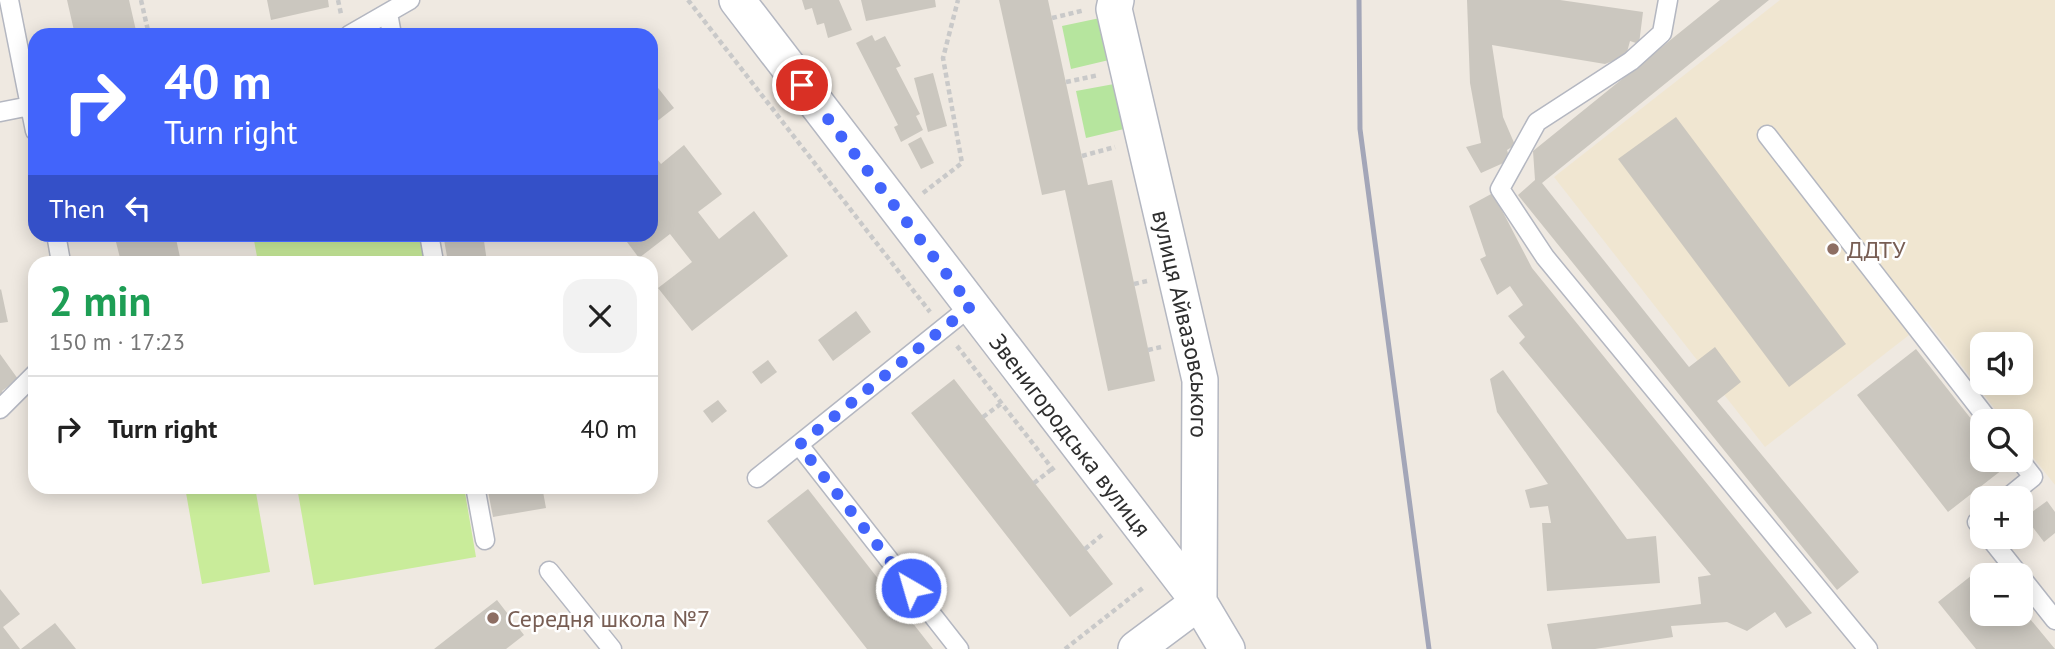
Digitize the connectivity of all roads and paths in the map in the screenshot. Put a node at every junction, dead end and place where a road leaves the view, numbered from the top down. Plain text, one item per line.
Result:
1 (9, 0) edge
2 (141, 0) edge
3 (410, 0) edge
4 (737, 0) edge
5 (958, 0) edge
6 (1116, 0) edge
7 (1668, 0) edge
8 (388, 13) junction
9 (147, 28) edge
10 (361, 28) edge
11 (391, 28) edge
12 (28, 83) edge
13 (28, 106) edge
14 (0, 112) edge
15 (1767, 135) dead end
16 (899, 211) junction
17 (971, 306) junction
18 (28, 381) edge
19 (1002, 403) dead end
20 (0, 409) edge
21 (1980, 409) edge
22 (984, 418) dead end
23 (799, 445) junction
24 (1052, 468) dead end
25 (2029, 472) edge
26 (757, 478) dead end
27 (1034, 483) dead end
28 (2022, 486) edge
29 (476, 494) edge
30 (1103, 534) dead end
31 (485, 540) dead end
32 (1085, 549) dead end
33 (1999, 549) edge
34 (2010, 563) edge
35 (549, 571) dead end
36 (1144, 587) dead end
37 (2033, 592) edge
38 (1199, 602) junction
39 (2055, 620) edge
40 (612, 649) edge
41 (959, 649) edge
42 (1065, 649) edge
43 (1136, 649) edge
44 (1227, 649) edge
45 (1868, 649) edge

1 - 12 lane
2 - 9 path
3 - 8 lane
4 - 16 street, Звенигородська вулиця
5 - 16 path
6 - 38 street, вулиця Айвазовського
7 - 45 lane
8 - 10 lane
8 - 11 lane
13 - 14 lane
15 - 21 lane
16 - 17 street, Звенигородська вулиця
17 - 23 lane
17 - 38 street, Звенигородська вулиця
18 - 20 lane
19 - 22 path
23 - 26 lane
23 - 41 lane
24 - 27 path
25 - 28 lane
29 - 31 lane
30 - 32 path
33 - 34 lane
35 - 40 lane
36 - 42 path
37 - 39 lane
38 - 43 street
38 - 44 street

